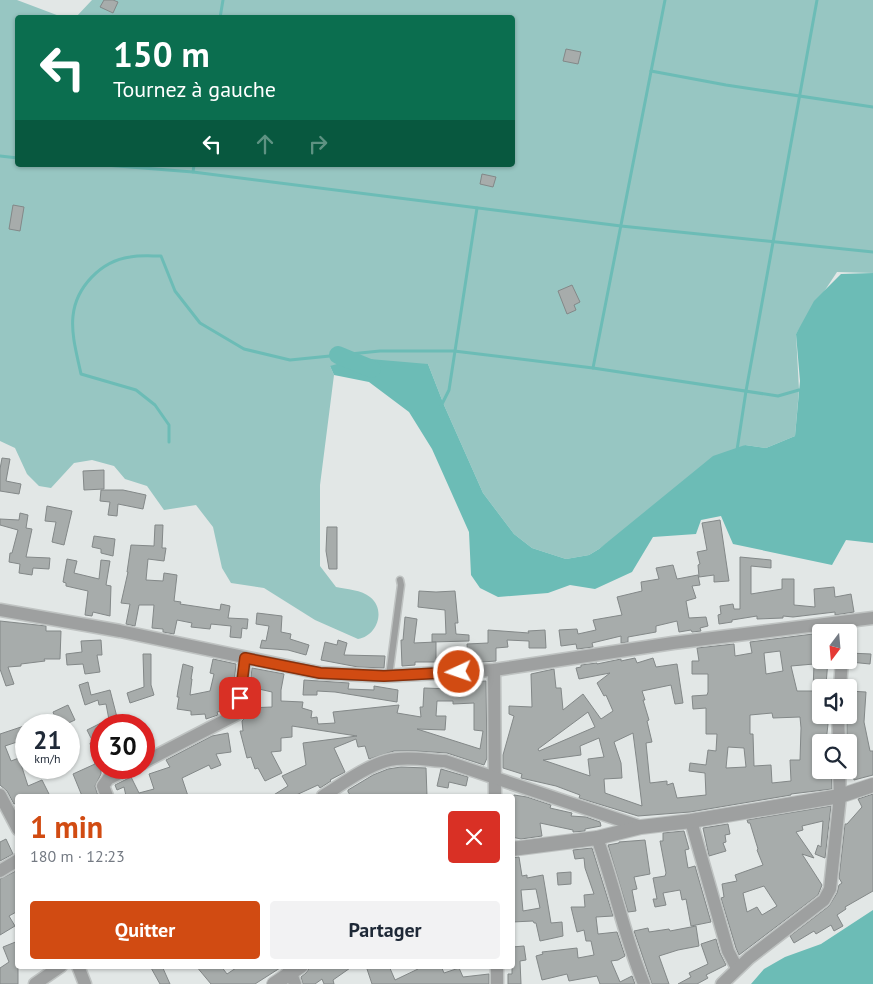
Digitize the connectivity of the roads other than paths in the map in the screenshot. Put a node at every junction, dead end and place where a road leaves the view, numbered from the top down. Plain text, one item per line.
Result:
1 (400, 580) dead end
2 (0, 610) edge
3 (873, 618) edge
4 (854, 624) edge
5 (812, 625) edge
6 (245, 658) junction
7 (494, 670) junction
8 (389, 676) junction
9 (155, 756) edge
10 (494, 778) junction
11 (108, 779) edge
12 (839, 779) edge
13 (873, 785) edge
14 (339, 792) edge
15 (0, 794) edge
16 (106, 794) edge
17 (495, 794) edge
18 (840, 796) junction
19 (691, 821) junction
20 (15, 823) edge
21 (641, 827) junction
22 (597, 838) junction
23 (515, 849) edge
24 (15, 862) edge
25 (0, 871) edge
26 (738, 968) junction
27 (57, 969) edge
28 (79, 969) edge
29 (496, 969) edge
30 (294, 972) edge
31 (35, 984) edge
32 (85, 984) edge
33 (274, 984) edge
34 (497, 984) edge
35 (644, 984) edge
36 (722, 984) edge

1 - 8 lane
2 - 6 street
3 - 4 street
5 - 7 street
6 - 8 street
6 - 9 street
7 - 8 street
7 - 10 street
10 - 14 street
10 - 17 street
10 - 21 street
11 - 16 street
12 - 18 street
13 - 18 street
15 - 20 street
18 - 19 street
18 - 26 street
19 - 21 street
19 - 26 street
21 - 22 street
22 - 23 street
22 - 35 street
24 - 25 street
26 - 36 street
27 - 31 street
28 - 32 street
29 - 34 street
30 - 33 street

